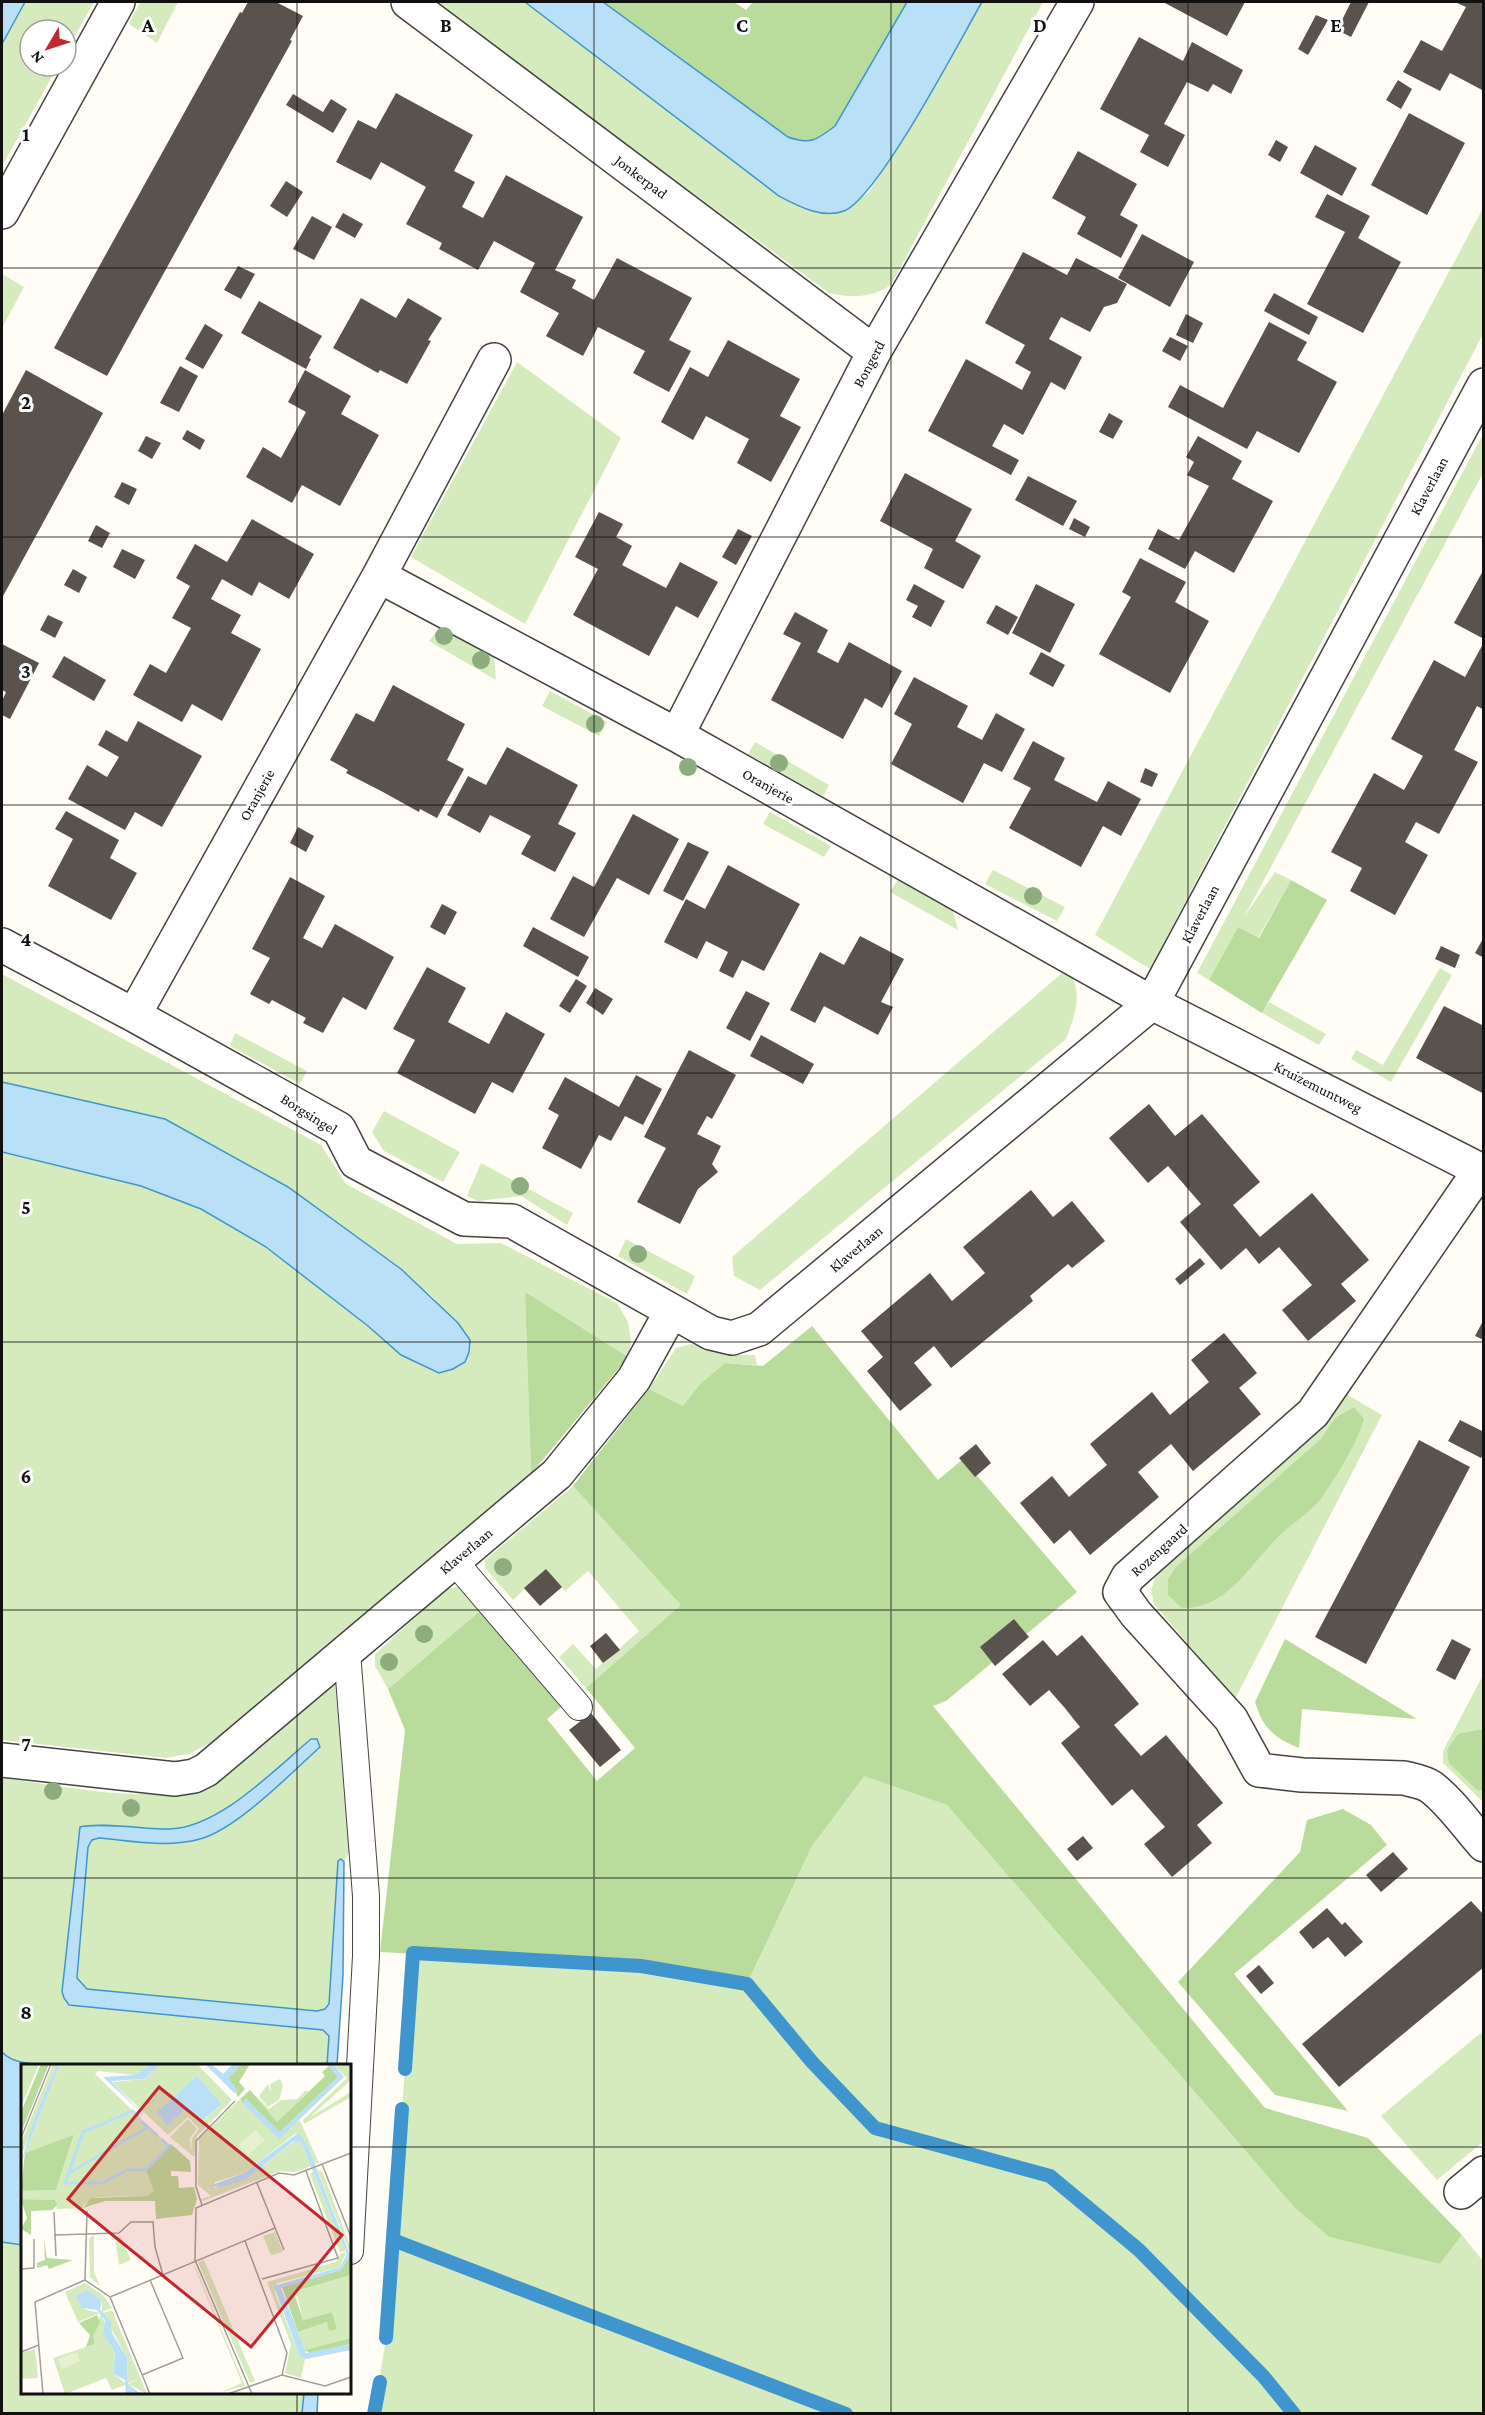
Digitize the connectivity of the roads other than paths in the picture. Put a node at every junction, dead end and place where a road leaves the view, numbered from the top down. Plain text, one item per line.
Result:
1 (118, 2) edge
2 (408, 2) edge
3 (1077, 2) edge
4 (2, 212) edge
5 (874, 352) junction
6 (494, 360) dead end
7 (1484, 384) edge
8 (379, 576) junction
9 (677, 735) junction
10 (2, 945) edge
11 (1152, 1003) junction
12 (134, 1015) junction
13 (1482, 1171) edge
14 (671, 1311) junction
15 (454, 1561) junction
16 (347, 1652) junction
17 (579, 1707) dead end
18 (2, 1760) edge
19 (1484, 1845) edge
20 (351, 2235) edge

1 - 4 street
2 - 5 street, Jonkerpad
3 - 5 street, Bongerd
5 - 9 street, Bongerd
6 - 8 street, Oranjerie
7 - 11 street, Klaverlaan
8 - 9 street, Oranjerie
8 - 12 street, Oranjerie
9 - 11 street, Oranjerie
10 - 12 street, Borgsingel
11 - 13 street, Kruizemuntweg
11 - 14 street, Klaverlaan
12 - 14 street, Borgsingel
13 - 19 street, Rozengaard
14 - 15 street, Klaverlaan
15 - 16 street, Klaverlaan
15 - 17 lane
16 - 18 street, Klaverlaan
16 - 20 lane

